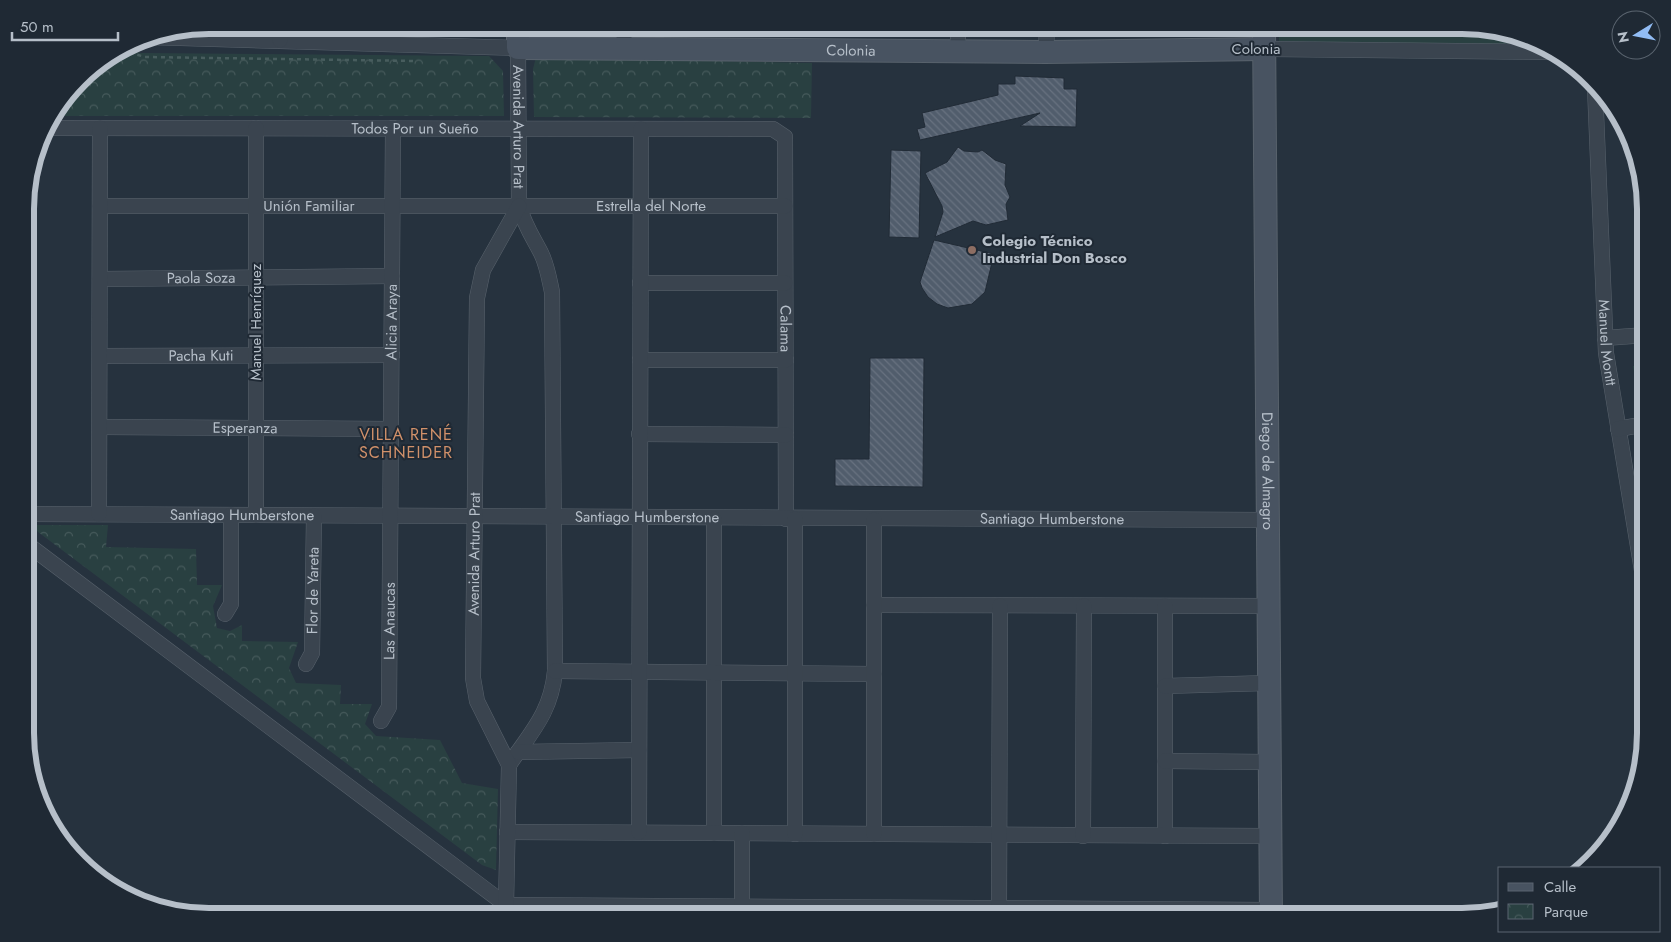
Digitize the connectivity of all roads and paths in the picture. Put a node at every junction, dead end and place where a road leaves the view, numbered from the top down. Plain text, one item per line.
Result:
1 (228, 34) edge
2 (310, 34) edge
3 (518, 34) edge
4 (624, 34) edge
5 (958, 34) edge
6 (1047, 34) edge
7 (1264, 34) edge
8 (185, 36) edge
9 (518, 48) junction
10 (1264, 48) junction
11 (624, 50) junction
12 (958, 52) junction
13 (1046, 52) junction
14 (1539, 52) edge
15 (1595, 95) edge
16 (54, 128) edge
17 (100, 128) junction
18 (256, 128) junction
19 (393, 128) junction
20 (518, 128) junction
21 (641, 128) junction
22 (785, 138) joint
23 (100, 206) junction
24 (256, 206) junction
25 (393, 206) junction
26 (519, 206) junction
27 (640, 206) junction
28 (785, 206) junction
29 (392, 276) junction
30 (256, 278) junction
31 (100, 279) junction
32 (640, 283) junction
33 (785, 283) junction
34 (1637, 336) edge
35 (1605, 338) junction
36 (100, 356) junction
37 (256, 356) junction
38 (392, 356) junction
39 (640, 360) junction
40 (786, 360) junction
41 (1637, 426) edge
42 (100, 428) junction
43 (256, 428) junction
44 (392, 429) junction
45 (1618, 429) junction
46 (639, 434) junction
47 (786, 435) junction
48 (34, 514) edge
49 (99, 514) junction
50 (231, 515) junction
51 (256, 515) junction
52 (314, 516) junction
53 (391, 516) junction
54 (473, 517) junction
55 (552, 518) junction
56 (639, 518) junction
57 (714, 519) junction
58 (791, 519) junction
59 (874, 520) junction
60 (1267, 520) junction
61 (1637, 542) edge
62 (34, 550) edge
63 (874, 605) junction
64 (1000, 606) junction
65 (1084, 606) junction
66 (1165, 606) junction
67 (1268, 606) junction
68 (225, 614) dead end
69 (306, 664) dead end
70 (555, 671) junction
71 (639, 672) junction
72 (714, 673) junction
73 (795, 674) junction
74 (874, 674) junction
75 (1268, 683) junction
76 (1165, 686) junction
77 (381, 721) dead end
78 (639, 750) junction
79 (518, 752) junction
80 (1165, 761) junction
81 (1269, 762) junction
82 (509, 765) junction
83 (508, 832) junction
84 (639, 832) junction
85 (714, 833) junction
86 (742, 833) junction
87 (795, 834) junction
88 (874, 834) junction
89 (999, 835) junction
90 (1083, 836) junction
91 (1165, 836) junction
92 (1270, 836) junction
93 (506, 905) junction
94 (510, 908) edge
95 (607, 908) edge
96 (742, 908) edge
97 (999, 908) edge
98 (1271, 908) edge

1 - 8 street, Colonia
2 - 9 street, Colonia
3 - 9 street
4 - 11 street
5 - 12 street
6 - 13 street
7 - 10 street, Diego de Almagro
9 - 11 street, Colonia
9 - 20 street, Avenida Arturo Prat
10 - 13 street, Colonia
10 - 14 street, Colonia
10 - 60 street, Diego de Almagro
11 - 12 street, Colonia
12 - 13 street, Colonia
15 - 35 street, Manuel Montt
16 - 17 street, Todos Por un Sueño
17 - 18 street, Todos Por un Sueño
17 - 23 street
18 - 19 street, Todos Por un Sueño
18 - 24 street, Manuel Henríquez
19 - 20 street, Todos Por un Sueño
19 - 25 street, Alicia Araya
20 - 21 street, Todos Por un Sueño
20 - 26 street, Avenida Arturo Prat
21 - 22 street, Todos Por un Sueño
21 - 27 street
22 - 28 street, Calama
23 - 24 street, Unión Familiar
23 - 31 street
24 - 25 street, Unión Familiar
24 - 30 street, Manuel Henríquez
25 - 26 street, Unión Familiar
25 - 29 street, Alicia Araya
26 - 27 street, Estrella del Norte
26 - 54 street, Avenida Arturo Prat
26 - 55 street, Avenida Arturo Prat
27 - 28 street, Estrella del Norte
27 - 32 street
28 - 33 street, Calama
29 - 30 street, Paola Soza
29 - 38 street, Alicia Araya
30 - 31 street, Paola Soza
30 - 37 street, Manuel Henríquez
31 - 36 street
32 - 33 street
32 - 39 street
33 - 40 street, Calama
34 - 35 street
35 - 45 street, Manuel Montt
36 - 37 street, Pacha Kuti
36 - 42 street
37 - 38 street, Pacha Kuti
37 - 43 street, Manuel Henríquez
38 - 44 street, Alicia Araya
39 - 40 street
39 - 46 street
40 - 47 street, Calama
41 - 45 street
42 - 43 street, Esperanza
42 - 49 street
43 - 44 street, Esperanza
43 - 51 street, Manuel Henríquez
44 - 53 street, Alicia Araya
45 - 61 street, Manuel Montt
46 - 47 street
46 - 56 street
47 - 58 street, Calama
48 - 49 street, Santiago Humberstone
49 - 50 street, Santiago Humberstone
50 - 51 street, Santiago Humberstone
50 - 68 street
51 - 52 street, Santiago Humberstone
52 - 53 street, Santiago Humberstone
52 - 69 street, Flor de Yareta
53 - 54 street, Santiago Humberstone
53 - 77 street, Las Anaucas
54 - 55 street, Santiago Humberstone
54 - 82 street, Avenida Arturo Prat
55 - 56 street, Santiago Humberstone
55 - 70 street, Avenida Arturo Prat
56 - 57 street, Santiago Humberstone
56 - 71 street
57 - 58 street, Santiago Humberstone
57 - 72 street
58 - 59 street, Santiago Humberstone
58 - 73 street, Calama
59 - 60 street, Santiago Humberstone
59 - 63 street
60 - 67 street, Diego de Almagro
62 - 93 street
63 - 64 street
63 - 74 street
64 - 65 street
64 - 89 street
65 - 66 street
65 - 90 street
66 - 67 street
66 - 76 street
67 - 75 street, Diego de Almagro
70 - 71 street
70 - 79 street, Avenida Arturo Prat
71 - 72 street
71 - 78 street
72 - 73 street
72 - 85 street
73 - 74 street
73 - 87 street, Calama
74 - 88 street
75 - 76 street
75 - 81 street, Diego de Almagro
76 - 80 street
78 - 79 street
78 - 84 street
79 - 82 street, Avenida Arturo Prat
80 - 81 street
80 - 91 street
81 - 92 street, Diego de Almagro
82 - 83 street, Avenida Arturo Prat
83 - 84 street
83 - 93 street, Avenida Arturo Prat
84 - 85 street
85 - 86 street
86 - 87 street
86 - 96 street
87 - 88 street
88 - 89 street
89 - 90 street
89 - 97 street
90 - 91 street
91 - 92 street
92 - 98 street, Diego de Almagro
93 - 94 street
93 - 95 street

